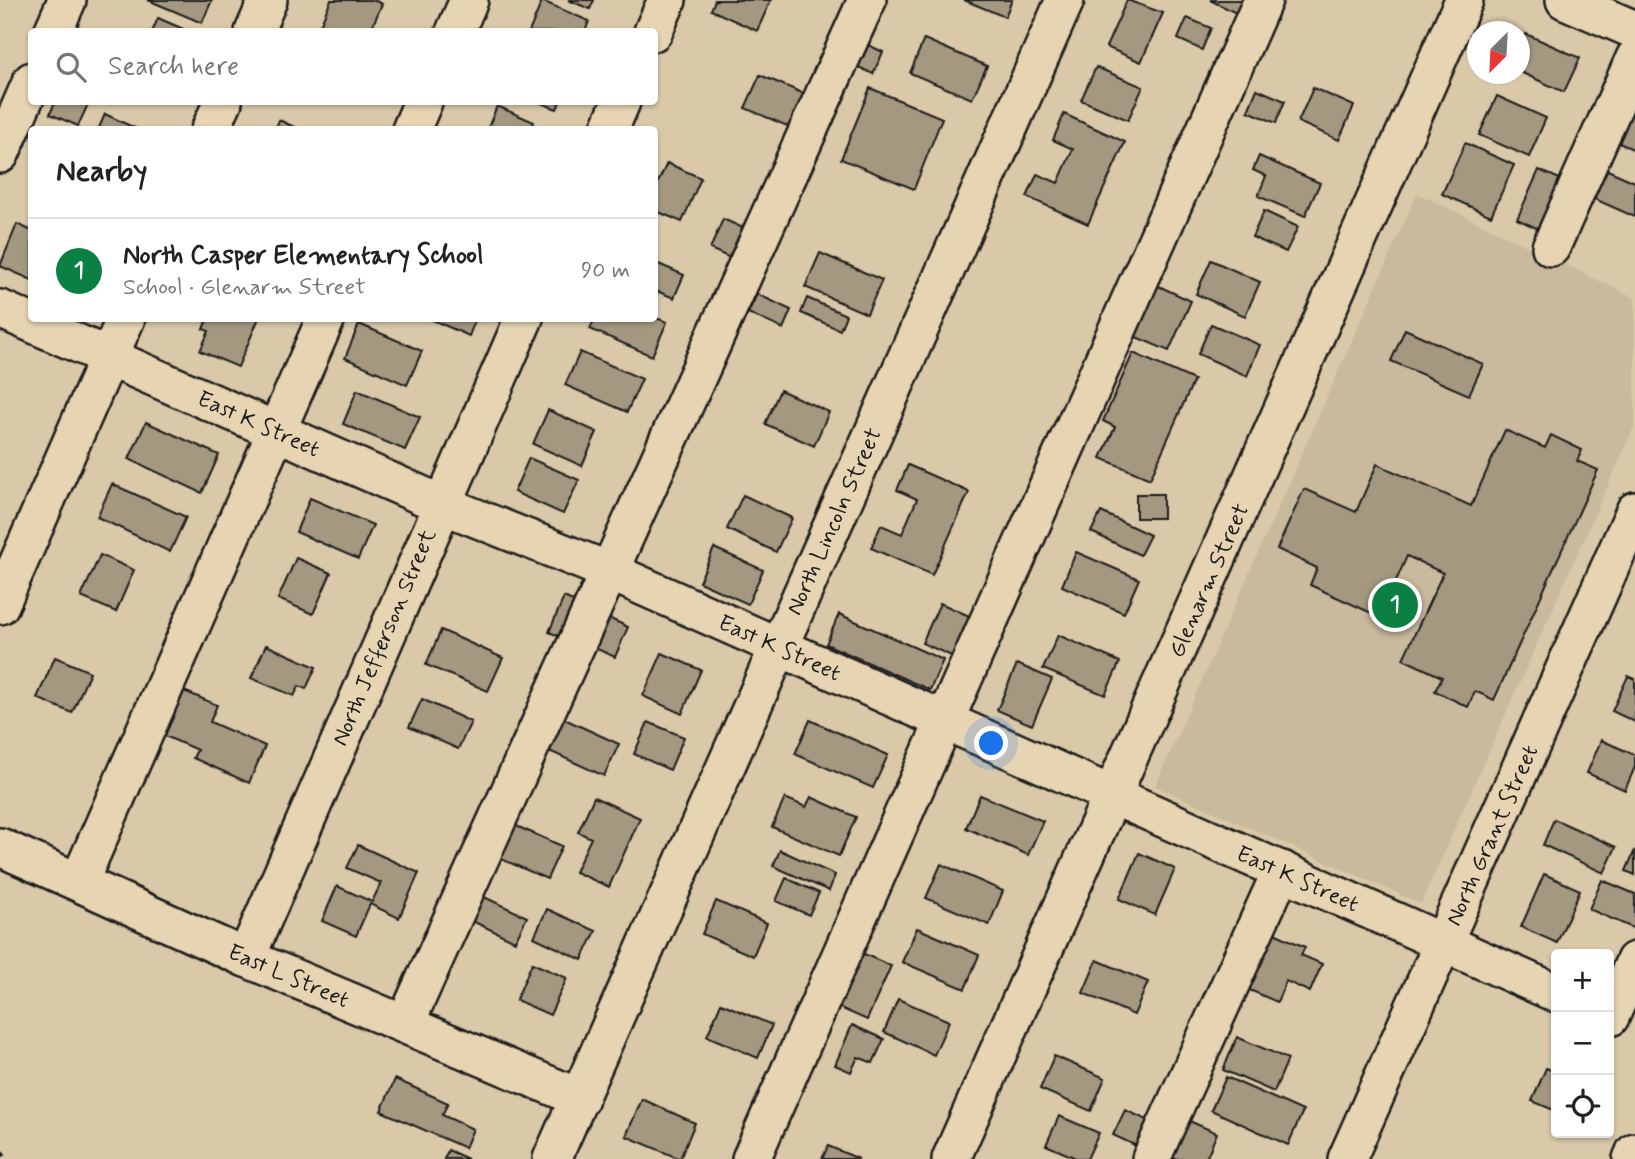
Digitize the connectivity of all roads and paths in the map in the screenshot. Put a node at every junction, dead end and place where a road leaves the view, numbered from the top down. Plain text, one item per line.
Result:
1 (67, 0) edge
2 (268, 0) edge
3 (469, 0) edge
4 (667, 0) edge
5 (867, 0) edge
6 (1065, 0) edge
7 (1263, 0) edge
8 (1464, 0) edge
9 (1565, 0) edge
10 (55, 28) edge
11 (256, 28) edge
12 (457, 28) edge
13 (655, 28) edge
14 (1635, 30) edge
15 (1635, 58) edge
16 (28, 90) edge
17 (222, 105) edge
18 (422, 105) edge
19 (620, 105) edge
20 (212, 126) edge
21 (413, 126) edge
22 (611, 126) edge
23 (0, 154) edge
24 (1551, 247) dead end
25 (0, 309) edge
26 (28, 321) edge
27 (30, 322) edge
28 (124, 322) edge
29 (324, 322) edge
30 (522, 322) edge
31 (109, 357) junction
32 (276, 430) junction
33 (441, 504) junction
34 (1635, 512) edge
35 (611, 572) junction
36 (0, 606) edge
37 (777, 646) junction
38 (944, 721) junction
39 (1113, 796) junction
40 (0, 846) edge
41 (1282, 870) junction
42 (79, 882) junction
43 (1444, 943) junction
44 (246, 958) junction
45 (1635, 961) edge
46 (1551, 991) edge
47 (1618, 1020) edge
48 (405, 1024) junction
49 (580, 1098) junction
50 (0, 1151) edge
51 (1635, 1152) edge
52 (9, 1159) edge
53 (552, 1159) edge
54 (751, 1159) edge
55 (951, 1159) edge
56 (1151, 1159) edge
57 (1347, 1159) edge
58 (1632, 1159) edge

1 - 10 street
2 - 11 street
3 - 12 street
4 - 13 street
5 - 35 street
6 - 37 street, North Lincoln Street
7 - 38 street
8 - 39 street, Glenarm Street
9 - 14 street
15 - 24 street
16 - 23 street
17 - 20 street
18 - 21 street
19 - 22 street
25 - 26 street, East K Street
27 - 31 street, East K Street
28 - 31 street
29 - 32 street
30 - 33 street, North Jefferson Street
31 - 32 street, East K Street
31 - 36 street
32 - 33 street, East K Street
32 - 42 street
33 - 35 street, East K Street
33 - 44 street, North Jefferson Street
34 - 43 street, North Grant Street
35 - 37 street, East K Street
35 - 48 street
37 - 38 street, East K Street
37 - 49 street, North Lincoln Street
38 - 39 street, East K Street
38 - 54 street
39 - 41 street, East K Street
39 - 55 street, Glenarm Street
40 - 42 street, East L Street
41 - 43 street, East K Street
41 - 56 street
42 - 44 street, East L Street
43 - 46 street, East K Street
43 - 57 street, North Grant Street
44 - 48 street, East L Street
45 - 47 street
48 - 49 street, East L Street
49 - 53 street, North Lincoln Street
50 - 52 path
51 - 58 street

